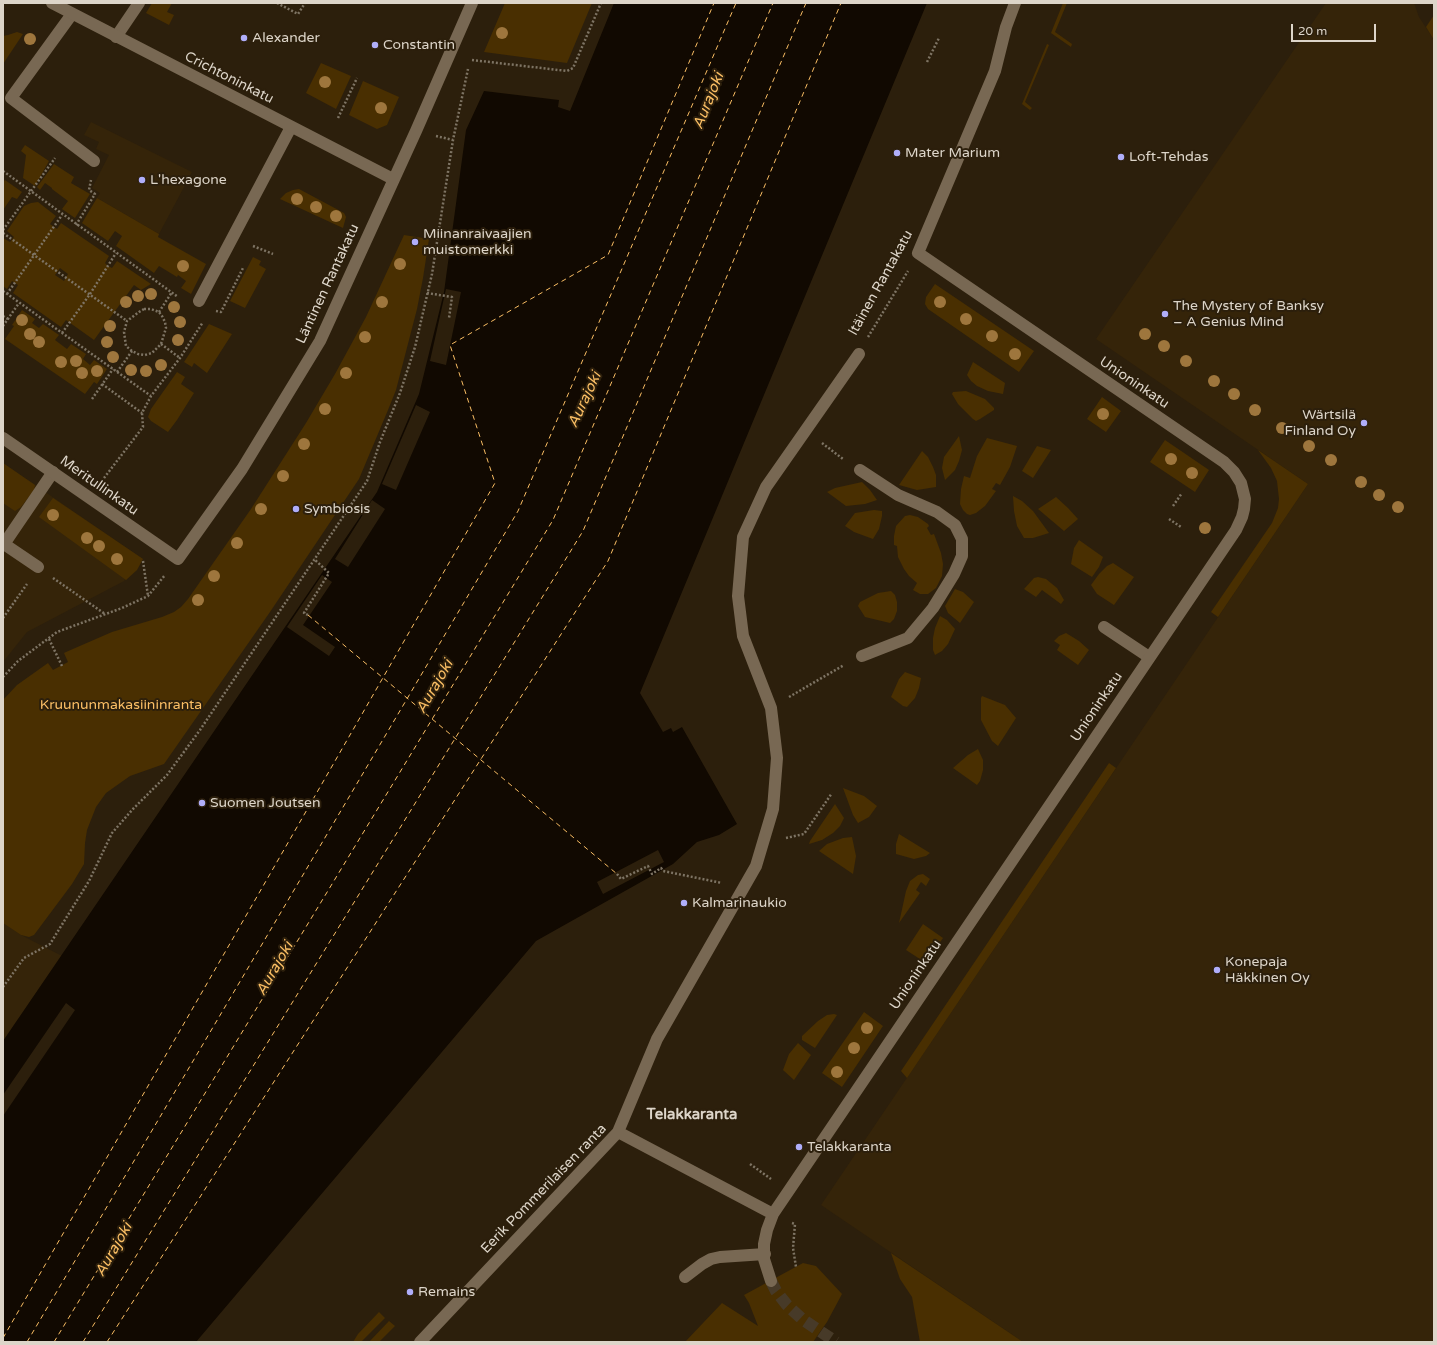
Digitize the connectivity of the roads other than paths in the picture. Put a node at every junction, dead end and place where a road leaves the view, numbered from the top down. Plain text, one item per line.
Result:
1 (52, 3) edge
2 (139, 3) edge
3 (472, 3) edge
4 (1015, 3) edge
5 (72, 14) junction
6 (116, 37) junction
7 (291, 127) junction
8 (94, 161) dead end
9 (393, 179) junction
10 (918, 253) joint
11 (199, 301) dead end
12 (859, 354) road end
13 (3, 438) edge
14 (860, 470) dead end
15 (53, 472) junction
16 (178, 559) joint
17 (38, 567) road end
18 (1104, 627) dead end
19 (862, 656) dead end
20 (1149, 657) junction
21 (618, 1132) junction
22 (773, 1214) junction
23 (764, 1254) junction
24 (685, 1277) dead end
25 (771, 1281) tunnel mouth
26 (420, 1342) edge

1 - 5 street, Crichtoninkatu
2 - 6 street
3 - 9 street, Läntinen Rantakatu
4 - 10 street, Itäinen Rantakatu
5 - 6 street, Crichtoninkatu
5 - 8 street
6 - 7 street, Crichtoninkatu
7 - 9 street, Crichtoninkatu
7 - 11 street
9 - 16 street, Läntinen Rantakatu
10 - 20 street, Unioninkatu
12 - 21 street
13 - 15 street, Meritullinkatu
14 - 19 street
15 - 16 street, Meritullinkatu
15 - 17 street
18 - 20 street
20 - 22 street, Unioninkatu
21 - 22 street, Eerik Pommerilaisen ranta
21 - 26 street, Eerik Pommerilaisen ranta
22 - 23 street, Unioninkatu
23 - 24 street
23 - 25 street, Unioninkatu

